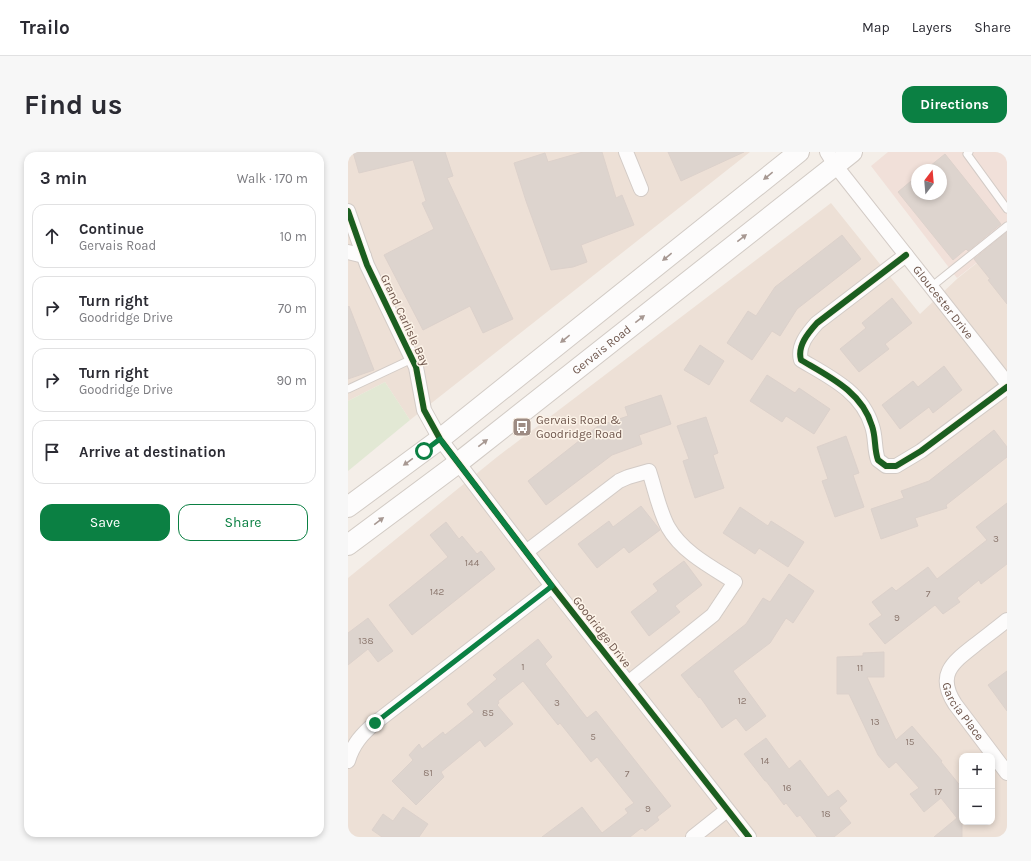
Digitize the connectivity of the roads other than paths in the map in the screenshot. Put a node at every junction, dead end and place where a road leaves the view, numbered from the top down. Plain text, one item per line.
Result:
1 (626, 152) edge
2 (799, 152) edge
3 (852, 152) edge
4 (969, 152) edge
5 (831, 158) edge
6 (641, 189) dead end
7 (1007, 209) edge
8 (348, 211) edge
9 (1007, 226) edge
10 (348, 252) edge
11 (906, 255) junction
12 (364, 256) junction
13 (931, 287) junction
14 (412, 359) junction
15 (1007, 383) edge
16 (1007, 386) edge
17 (348, 389) edge
18 (440, 439) junction
19 (458, 463) junction
20 (348, 507) edge
21 (348, 545) edge
22 (526, 552) junction
23 (552, 586) junction
24 (1007, 620) edge
25 (628, 683) junction
26 (348, 761) edge
27 (1007, 773) edge
28 (727, 810) junction
29 (692, 837) edge
30 (749, 837) edge

1 - 6 street
2 -> 18 main road
3 - 5 main road, Gervais Road
4 - 7 lane
5 - 11 street, Gloucester Drive
19 -> 5 main road, Gervais Road
8 - 12 street, Grand Carlisle Bay
9 - 13 lane
10 - 12 street
11 - 13 street, Gloucester Drive
11 - 16 street
12 - 14 street, Grand Carlisle Bay
13 - 15 street, Gloucester Drive
14 - 17 lane
14 - 18 street, Grand Carlisle Bay
18 - 19 street, Goodridge Drive
18 -> 20 main road
21 -> 19 main road, Gervais Road
19 - 22 street, Goodridge Drive
22 - 23 street, Goodridge Drive
22 - 25 street
23 - 25 street, Goodridge Drive
23 - 26 street
24 - 27 street, Garcia Place
25 - 28 street, Goodridge Drive
28 - 29 street
28 - 30 street, Goodridge Drive

